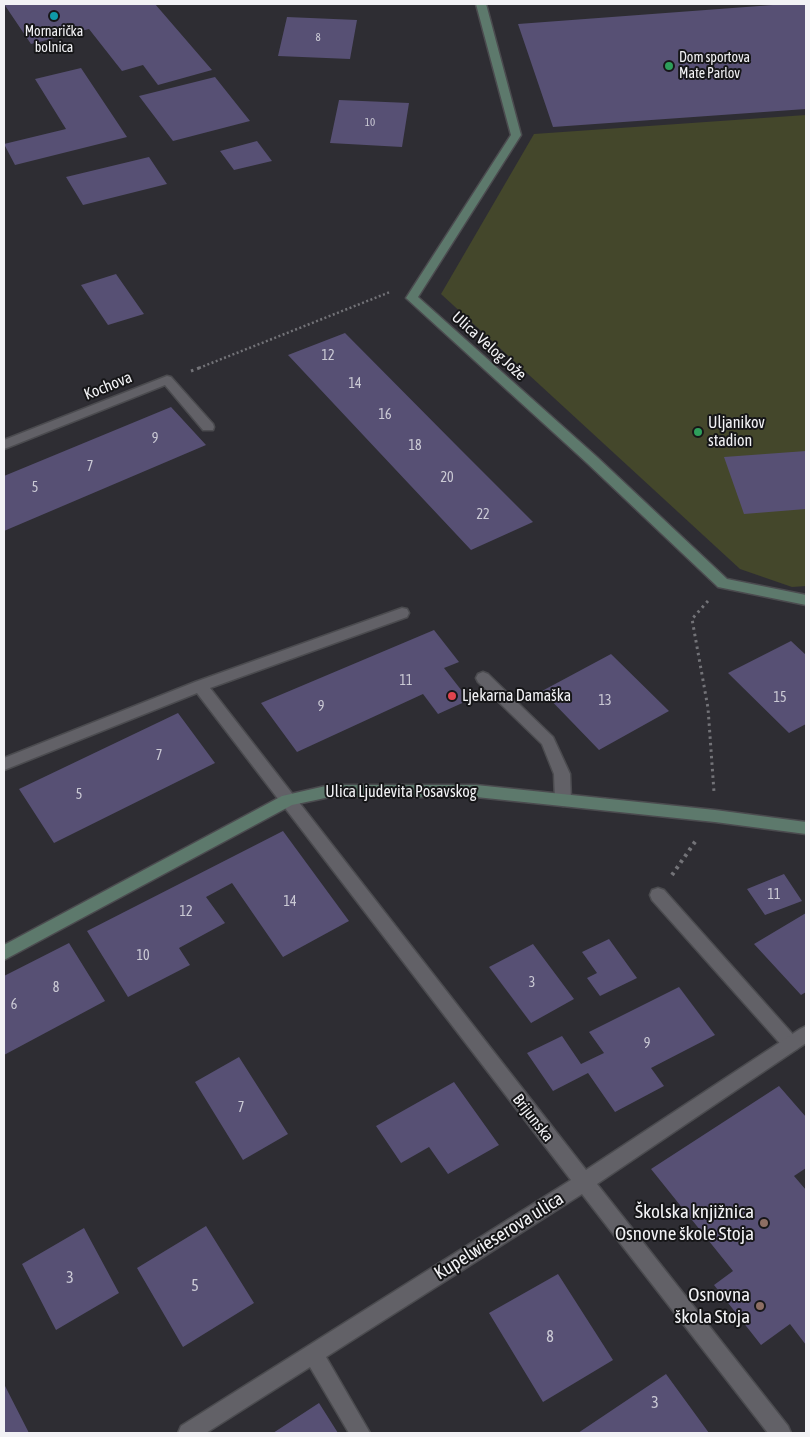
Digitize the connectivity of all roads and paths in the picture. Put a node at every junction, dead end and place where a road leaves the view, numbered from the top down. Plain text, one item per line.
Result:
1 (482, 4) edge
2 (412, 298) junction
3 (167, 380) junction
4 (208, 426) dead end
5 (4, 445) edge
6 (723, 584) junction
7 (806, 600) edge
8 (402, 614) dead end
9 (483, 678) dead end
10 (200, 686) junction
11 (4, 764) edge
12 (715, 796) dead end
13 (288, 800) junction
14 (562, 800) junction
15 (806, 828) edge
16 (700, 834) dead end
17 (658, 895) joint
18 (4, 953) edge
19 (799, 1039) edge
20 (584, 1182) junction
21 (312, 1354) junction
22 (188, 1433) edge
23 (360, 1433) edge
24 (781, 1433) edge

1 - 2 street
2 - 3 path
2 - 6 street, Ulica Velog Jože
3 - 4 street
3 - 5 street, Kochova
6 - 7 street
6 - 12 path
8 - 10 street
9 - 14 street
10 - 11 street
10 - 13 street, Brijunska
13 - 14 street, Ulica Ljudevita Posavskog
13 - 18 street, Ulica Ljudevita Posavskog
13 - 20 street, Brijunska
14 - 15 street, Ulica Ljudevita Posavskog
16 - 17 path
17 - 19 street
19 - 20 street, Kupelwieserova ulica
20 - 21 street, Kupelwieserova ulica
20 - 24 street, Brijunska
21 - 22 street, Kupelwieserova ulica
21 - 23 street

